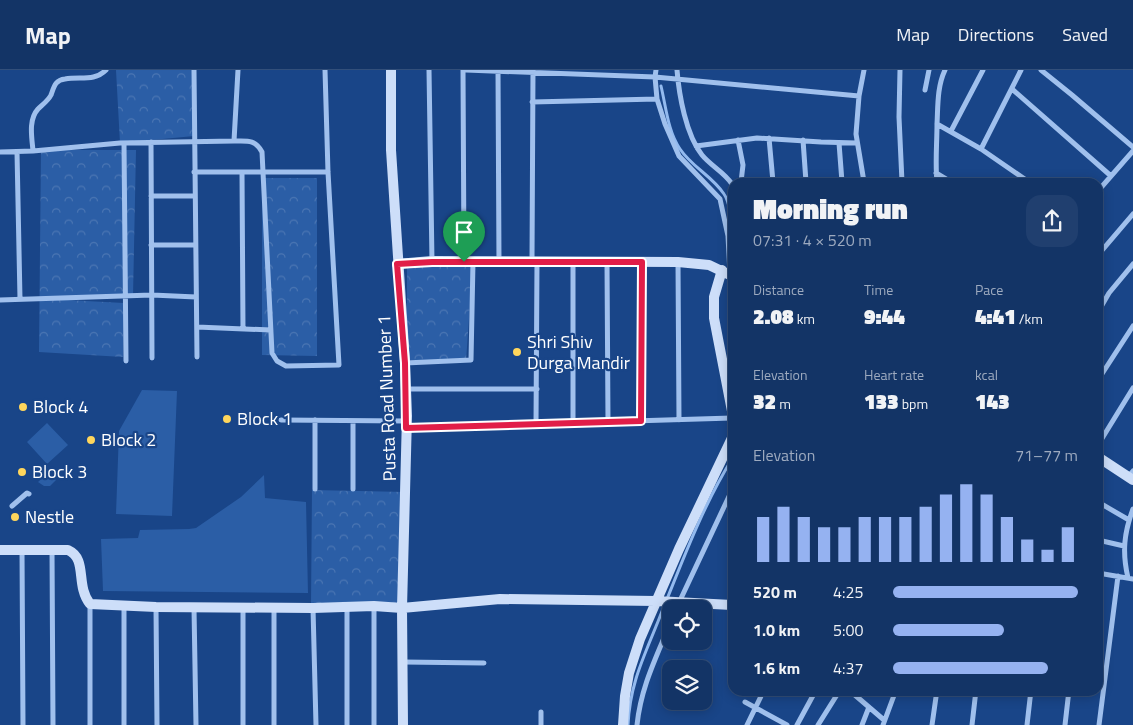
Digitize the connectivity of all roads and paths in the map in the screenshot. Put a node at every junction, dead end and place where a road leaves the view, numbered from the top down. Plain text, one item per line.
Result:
1 (106, 70) edge
2 (194, 70) edge
3 (238, 70) edge
4 (325, 70) edge
5 (391, 70) edge
6 (429, 70) edge
7 (465, 70) edge
8 (678, 70) edge
9 (864, 70) edge
10 (900, 70) edge
11 (929, 70) edge
12 (945, 70) edge
13 (983, 70) edge
14 (1021, 70) edge
15 (1041, 70) edge
16 (498, 71) edge
17 (533, 72) edge
18 (656, 74) edge
19 (678, 79) junction
20 (1012, 89) junction
21 (924, 90) dead end
22 (859, 96) junction
23 (657, 100) junction
24 (532, 102) junction
25 (937, 124) junction
26 (951, 131) junction
27 (769, 138) junction
28 (738, 140) junction
29 (802, 140) junction
30 (151, 142) junction
31 (194, 142) junction
32 (234, 142) junction
33 (124, 143) junction
34 (839, 143) junction
35 (856, 143) junction
36 (696, 146) junction
37 (981, 149) junction
38 (1133, 149) edge
39 (33, 151) junction
40 (0, 152) edge
41 (17, 152) junction
42 (262, 171) junction
43 (194, 172) junction
44 (242, 172) junction
45 (328, 172) junction
46 (936, 173) junction
47 (1111, 176) junction
48 (741, 178) edge
49 (773, 178) edge
50 (806, 178) edge
51 (842, 178) edge
52 (863, 178) edge
53 (902, 178) edge
54 (937, 178) edge
55 (944, 178) edge
56 (1023, 178) edge
57 (728, 179) edge
58 (1103, 185) edge
59 (151, 196) junction
60 (195, 196) junction
61 (1133, 214) edge
62 (151, 245) junction
63 (195, 245) junction
64 (1103, 249) edge
65 (534, 261) junction
66 (573, 261) junction
67 (432, 262) junction
68 (469, 262) junction
69 (500, 262) junction
70 (607, 262) junction
71 (642, 262) junction
72 (678, 262) junction
73 (397, 264) junction
74 (1133, 264) edge
75 (728, 273) edge
76 (152, 295) junction
77 (126, 296) junction
78 (196, 297) junction
79 (20, 299) junction
80 (0, 300) edge
81 (1103, 303) edge
82 (197, 326) junction
83 (1133, 326) edge
84 (243, 329) junction
85 (271, 330) junction
86 (197, 357) dead end
87 (152, 358) dead end
88 (126, 360) dead end
89 (405, 363) junction
90 (1103, 372) edge
91 (1133, 388) edge
92 (406, 389) junction
93 (537, 389) junction
94 (728, 390) edge
95 (728, 418) edge
96 (281, 420) dead end
97 (315, 420) junction
98 (679, 420) junction
99 (353, 421) junction
100 (641, 421) junction
101 (608, 422) junction
102 (573, 423) junction
103 (406, 424) junction
104 (536, 424) junction
105 (1103, 437) edge
106 (728, 447) edge
107 (1103, 460) edge
108 (1131, 476) edge
109 (315, 489) dead end
110 (353, 489) dead end
111 (28, 494) dead end
112 (728, 498) edge
113 (1103, 505) edge
114 (12, 506) dead end
115 (1133, 508) edge
116 (1129, 520) junction
117 (1103, 541) edge
118 (1124, 546) junction
119 (0, 550) edge
120 (22, 550) junction
121 (52, 550) junction
122 (1103, 574) edge
123 (1118, 576) junction
124 (1130, 578) edge
125 (679, 600) edge
126 (658, 601) junction
127 (662, 602) edge
128 (90, 604) junction
129 (124, 604) junction
130 (712, 605) edge
131 (728, 605) edge
132 (374, 606) junction
133 (156, 607) junction
134 (274, 607) junction
135 (347, 607) junction
136 (194, 608) junction
137 (243, 608) junction
138 (313, 608) junction
139 (402, 608) junction
140 (662, 642) edge
141 (403, 662) junction
142 (484, 663) dead end
143 (1103, 694) edge
144 (761, 696) edge
145 (813, 696) edge
146 (836, 696) edge
147 (856, 696) edge
148 (894, 696) edge
149 (936, 696) edge
150 (975, 696) edge
151 (1030, 696) edge
152 (1068, 696) edge
153 (1103, 696) edge
154 (745, 702) dead end
155 (869, 707) junction
156 (756, 708) junction
157 (541, 712) dead end
158 (883, 723) edge
159 (23, 725) edge
160 (53, 725) edge
161 (90, 725) edge
162 (124, 725) edge
163 (158, 725) edge
164 (196, 725) edge
165 (243, 725) edge
166 (274, 725) edge
167 (316, 725) edge
168 (347, 725) edge
169 (374, 725) edge
170 (403, 725) edge
171 (540, 725) edge
172 (623, 725) edge
173 (637, 725) edge
174 (747, 725) edge
175 (787, 725) edge
176 (797, 725) edge
177 (818, 725) edge
178 (862, 725) edge
179 (932, 725) edge
180 (972, 725) edge
181 (1027, 725) edge
182 (1065, 725) edge
183 (1099, 725) edge

1 - 39 street
2 - 31 street
3 - 32 street
4 - 45 street
5 - 73 street, Pusta Road Number 1
6 - 67 street
7 - 16 street
7 - 68 street
8 - 19 street
9 - 22 street
10 - 53 street
11 - 21 street
12 - 25 street
13 - 26 street
14 - 20 street
15 - 38 street
16 - 17 street
16 - 69 street
17 - 18 street
17 - 24 street
18 - 19 street
18 - 23 street
19 - 22 street
19 - 36 street
20 - 37 street
20 - 47 street
22 - 35 street
23 - 24 street
23 - 75 street
24 - 65 street
25 - 26 street
25 - 46 street
26 - 37 street
27 - 28 street
27 - 29 street
27 - 49 street
28 - 36 street
28 - 48 street
29 - 34 street
29 - 50 street
30 - 31 street
30 - 33 street
30 - 59 street
31 - 32 street
31 - 43 street
32 - 42 street
33 - 39 street
33 - 77 street
34 - 35 street
34 - 51 street
35 - 52 street
36 - 57 street
37 - 56 street
38 - 47 street
39 - 41 street
40 - 41 street
41 - 79 street
42 - 44 street
42 - 45 street
42 - 85 street
43 - 44 street
43 - 60 street
44 - 84 street
45 - 85 street
46 - 54 street
46 - 55 street
47 - 58 street
59 - 60 street
59 - 62 street
60 - 63 street
61 - 64 street
62 - 63 street
62 - 76 street
63 - 78 street
65 - 66 street
65 - 69 street
65 - 93 street
66 - 70 street
66 - 102 street
67 - 68 street
67 - 73 street
68 - 69 street
68 - 89 street
70 - 71 street
70 - 101 street
71 - 72 street
71 - 100 street
72 - 75 street
72 - 98 street
73 - 89 street, Pusta Road Number 1
74 - 81 street
75 - 94 street
76 - 77 street
76 - 78 street
76 - 87 street
77 - 79 street
77 - 88 street
78 - 82 street
79 - 80 street
82 - 84 street
82 - 86 street
83 - 90 street
84 - 85 street
89 - 92 street, Pusta Road Number 1
91 - 105 street
92 - 93 street
92 - 103 street, Pusta Road Number 1
93 - 104 street
95 - 98 street
96 - 97 street
97 - 99 street
97 - 109 street
98 - 100 street
99 - 103 street
99 - 110 street
100 - 101 street
101 - 102 street
102 - 104 street
103 - 104 street
103 - 139 street, Pusta Road Number 1
106 - 126 street
107 - 108 street
111 - 114 street
112 - 125 street
113 - 116 street
115 - 116 street
116 - 118 street
117 - 118 street
118 - 124 street
119 - 120 street
120 - 121 street
120 - 159 street
121 - 128 street
121 - 160 street
122 - 123 street
123 - 124 street
123 - 143 street
126 - 127 street
126 - 139 street
126 - 172 street
128 - 129 street
128 - 161 street
129 - 133 street
129 - 162 street
130 - 131 street
132 - 135 street
132 - 139 street
132 - 169 street
133 - 136 street
133 - 163 street
134 - 137 street
134 - 138 street
134 - 166 street
135 - 138 street
135 - 168 street
136 - 137 street
136 - 164 street
137 - 165 street
138 - 167 street
139 - 141 street, Pusta Road Number 1
140 - 173 street
141 - 142 street
141 - 170 street, Pusta Road Number 1
144 - 156 street
145 - 176 street
146 - 177 street
147 - 155 street
148 - 158 street
149 - 179 street
150 - 180 street
151 - 181 street
152 - 182 street
153 - 183 street
154 - 156 street
155 - 158 street
155 - 178 street
156 - 174 street
156 - 175 street
157 - 171 street

